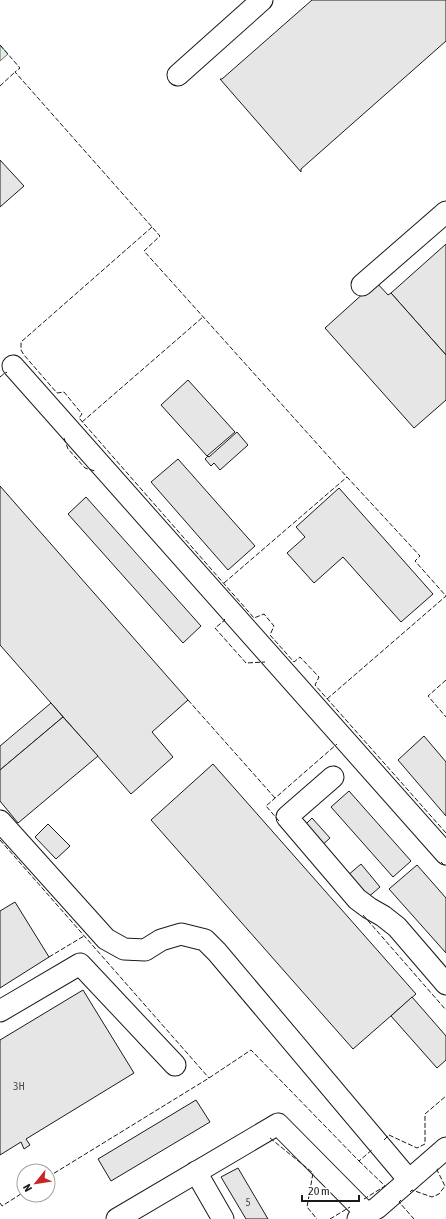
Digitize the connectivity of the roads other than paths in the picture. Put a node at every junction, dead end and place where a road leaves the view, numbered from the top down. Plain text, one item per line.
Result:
1 (262, 0) edge
2 (178, 74) dead end
3 (446, 212) edge
4 (362, 285) dead end
5 (13, 366) dead end
6 (333, 777) dead end
7 (0, 821) edge
8 (446, 854) edge
9 (446, 984) edge
10 (0, 1011) edge
11 (175, 1065) dead end
12 (446, 1148) edge
13 (196, 1172) junction
14 (410, 1180) junction
15 (369, 1216) edge
16 (117, 1219) edge
17 (223, 1219) edge

1 - 2 street
3 - 4 street
5 - 8 street
6 - 9 street
7 - 14 street
10 - 11 street
12 - 14 street
13 - 15 street
13 - 16 street
13 - 17 street
14 - 15 street

